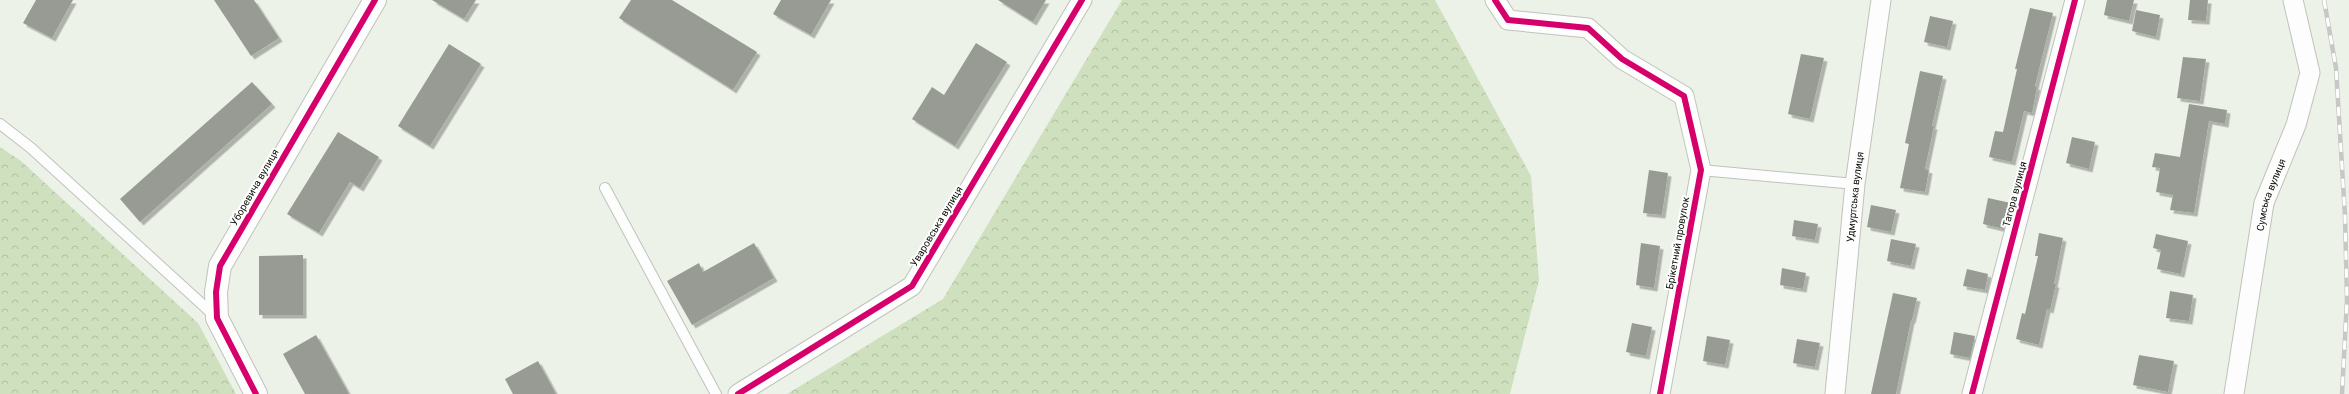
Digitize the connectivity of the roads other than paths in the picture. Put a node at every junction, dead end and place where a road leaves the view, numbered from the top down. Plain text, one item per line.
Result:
1 (375, 0) edge
2 (1082, 0) edge
3 (1495, 0) edge
4 (1881, 0) edge
5 (2075, 0) edge
6 (2293, 0) edge
7 (0, 124) edge
8 (1701, 170) junction
9 (1855, 184) junction
10 (605, 188) dead end
11 (217, 318) junction
12 (1975, 393) edge
13 (256, 394) edge
14 (716, 394) edge
15 (738, 394) edge
16 (1660, 394) edge
17 (1835, 394) edge
18 (2234, 394) edge

1 - 11 street, Уборевича вулиця
2 - 15 street, Уваровська вулиця
3 - 8 street, Брiкетний провулок
4 - 9 street, Удмуртська вулиця
5 - 12 street, Тагора вулиця
6 - 18 street, Сумська вулиця
7 - 11 lane
8 - 9 lane
8 - 16 street, Брiкетний провулок
9 - 17 street, Удмуртська вулиця
10 - 14 lane
11 - 13 street, Уборевича вулиця

